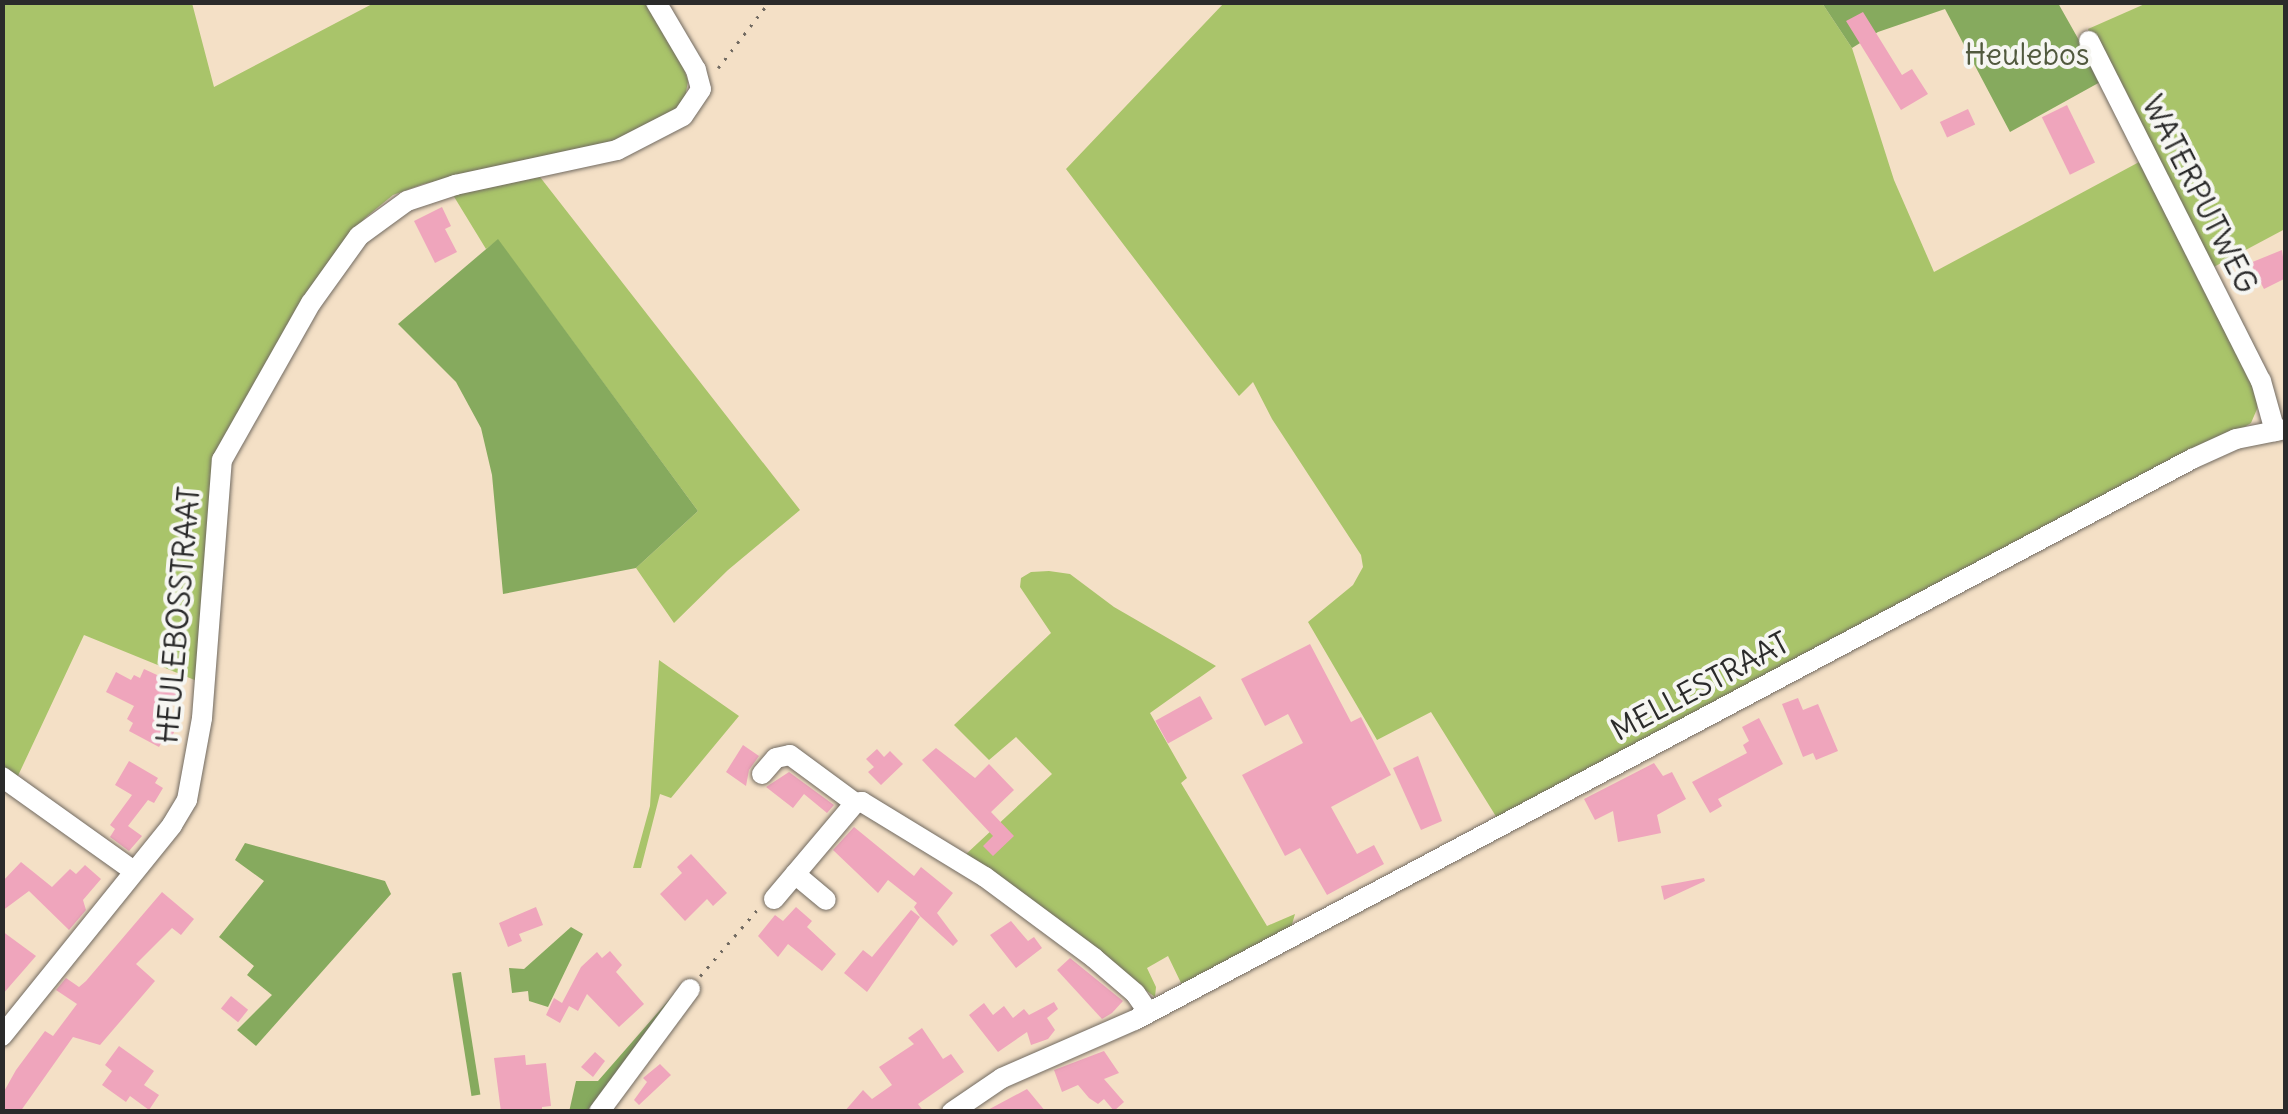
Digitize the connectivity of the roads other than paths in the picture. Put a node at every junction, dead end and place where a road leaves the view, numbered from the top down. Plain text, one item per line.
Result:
1 (656, 2) edge
2 (2089, 41) dead end
3 (2280, 430) edge
4 (762, 774) dead end
5 (2, 777) edge
6 (855, 802) junction
7 (134, 871) junction
8 (795, 874) junction
9 (774, 899) road end
10 (826, 900) dead end
11 (690, 988) road end
12 (1149, 1012) junction
13 (2, 1036) edge
14 (599, 1112) edge
15 (952, 1112) edge

1 - 7 street, HEULEBOSSTRAAT
2 - 3 street, WATERPUTWEG
3 - 12 street, MELLESTRAAT
4 - 6 street
5 - 7 street
6 - 8 street
6 - 12 street
7 - 13 street, HEULEBOSSTRAAT
8 - 9 street
8 - 10 street
11 - 14 street
12 - 15 street, MELLESTRAAT

